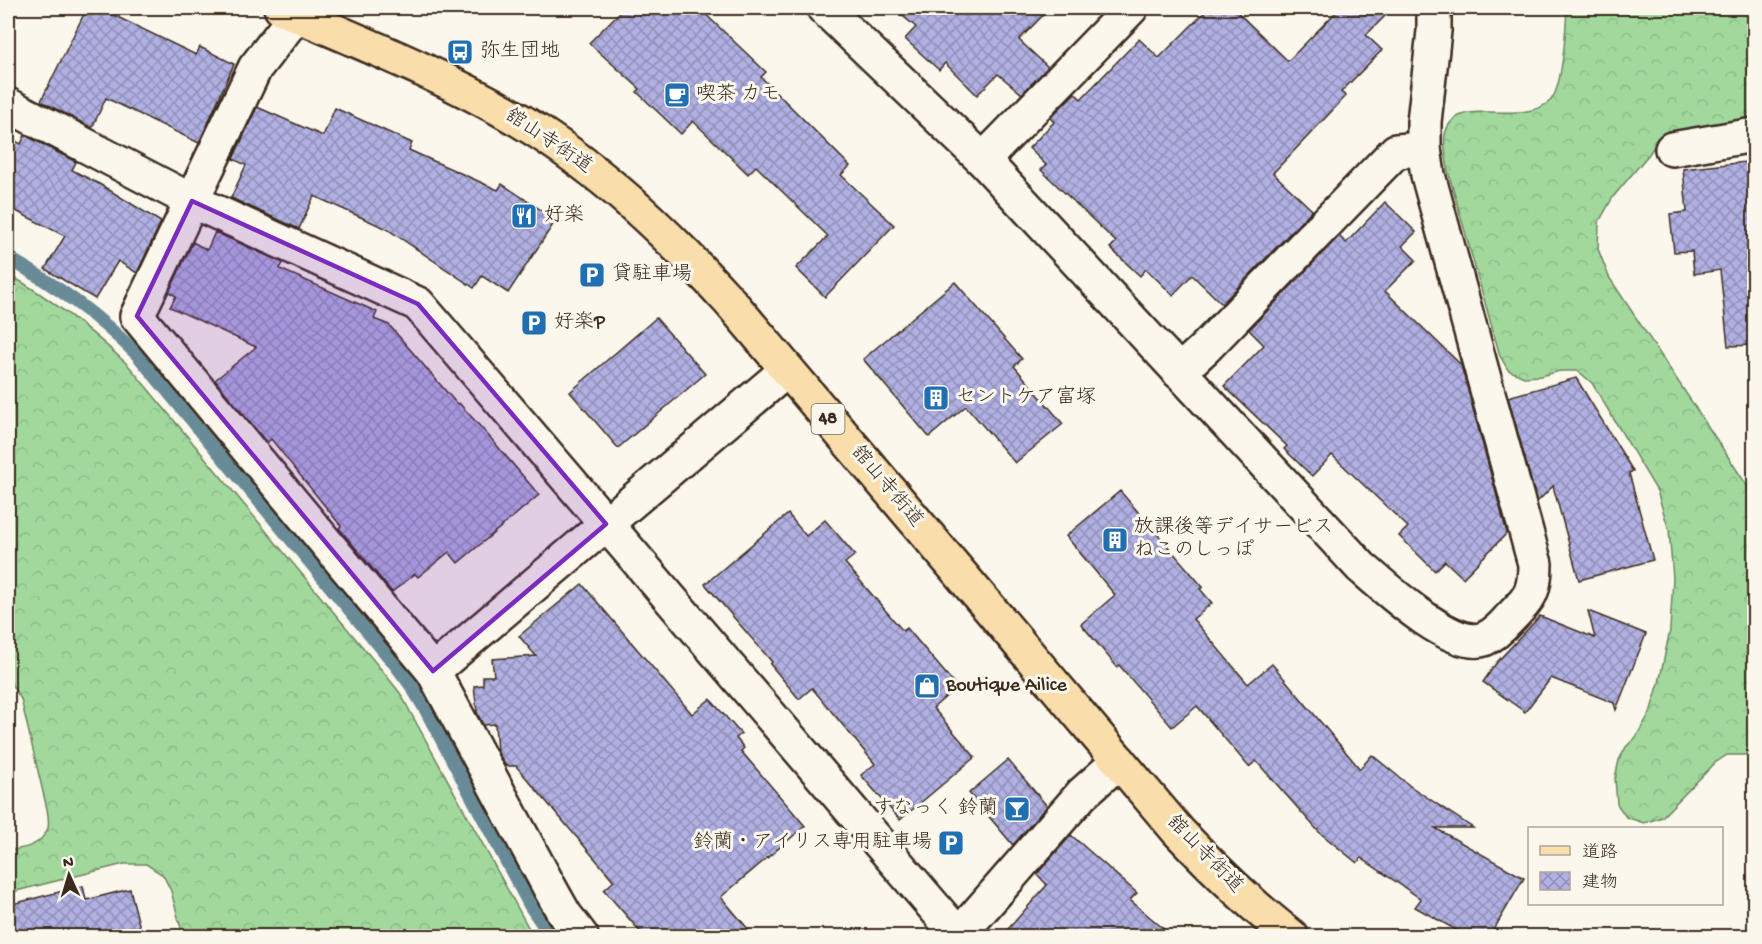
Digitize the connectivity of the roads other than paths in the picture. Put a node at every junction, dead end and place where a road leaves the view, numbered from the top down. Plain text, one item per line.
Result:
1 (824, 8) edge
2 (1131, 8) edge
3 (1432, 8) edge
4 (289, 11) edge
5 (8, 105) edge
6 (1755, 135) edge
7 (1424, 149) junction
8 (1672, 149) dead end
9 (983, 160) junction
10 (192, 201) junction
11 (787, 370) junction
12 (1179, 372) junction
13 (606, 524) junction
14 (433, 671) junction
15 (1119, 761) junction
16 (581, 936) edge
17 (959, 936) edge
18 (1291, 936) edge

1 - 9 street
2 - 9 street
3 - 7 street
4 - 10 street
4 - 11 main road, 舘山寺街道 / 48
5 - 10 street
6 - 8 street
7 - 12 street
7 - 12 street
9 - 12 street
10 - 13 street
10 - 14 street
11 - 13 street
11 - 15 main road, 舘山寺街道 / 48
13 - 14 street
13 - 17 street
14 - 16 street
15 - 17 street
15 - 18 main road, 舘山寺街道 / 48

